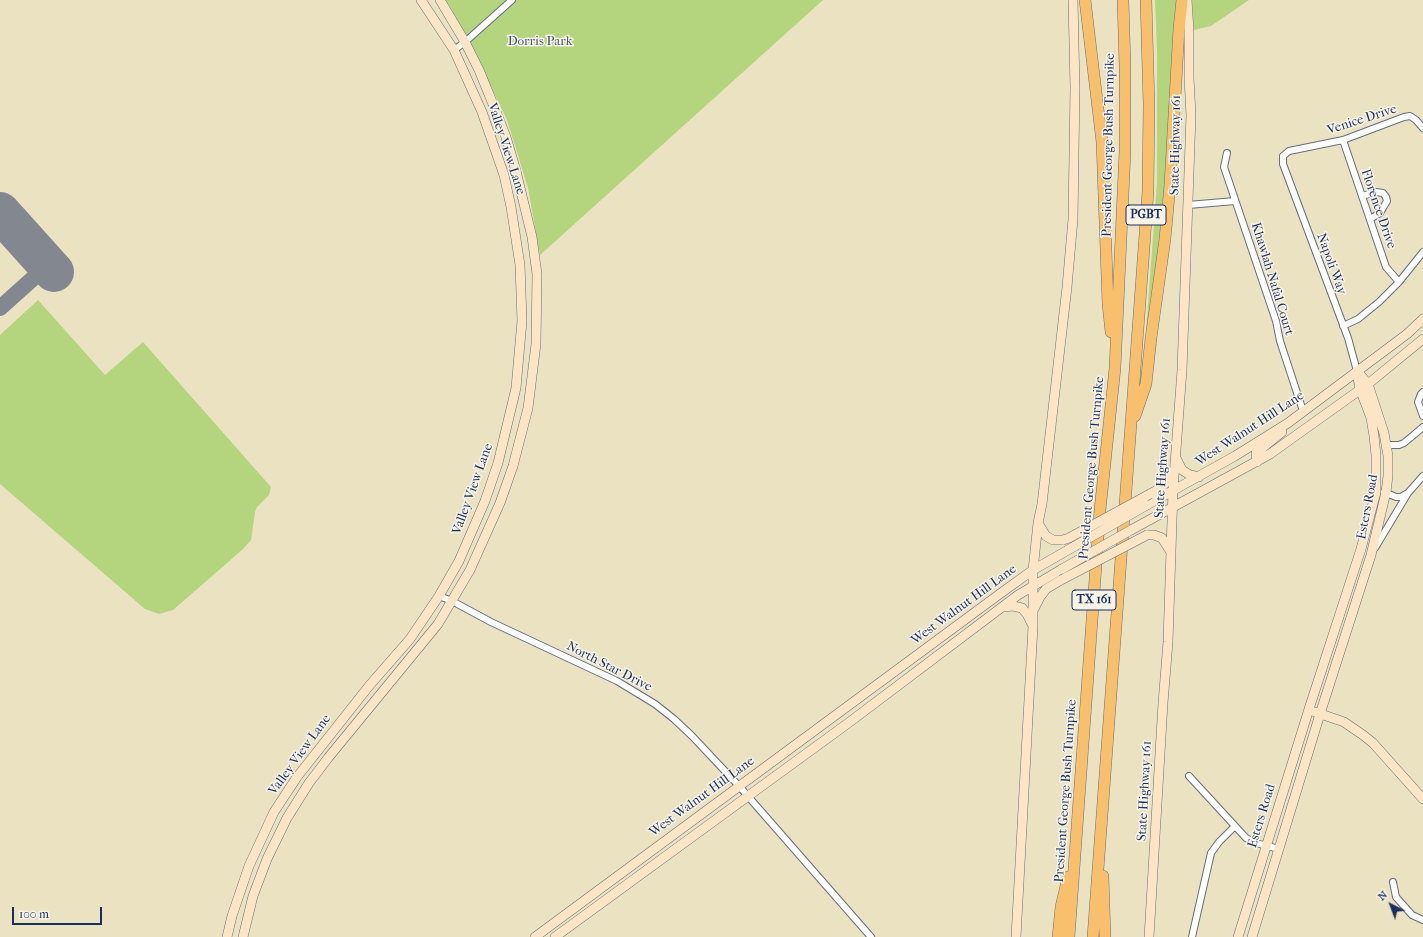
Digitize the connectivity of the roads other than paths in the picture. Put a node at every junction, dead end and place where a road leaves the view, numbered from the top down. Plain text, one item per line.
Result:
1 (420, 0) edge
2 (440, 0) edge
3 (512, 0) edge
4 (1073, 0) edge
5 (1085, 0) edge
6 (1123, 0) edge
7 (1146, 0) edge
8 (1182, 0) edge
9 (1187, 0) edge
10 (465, 42) junction
11 (454, 50) junction
12 (1423, 128) edge
13 (1342, 140) junction
14 (1227, 153) dead end
15 (1283, 164) joint
16 (1362, 196) junction
17 (1235, 201) junction
18 (1188, 205) junction
19 (1370, 219) junction
20 (1423, 252) edge
21 (1399, 282) junction
22 (1423, 319) edge
23 (1343, 326) junction
24 (1423, 339) edge
25 (1115, 368) junction
26 (1357, 371) junction
27 (1384, 371) junction
28 (1364, 387) junction
29 (1423, 392) edge
30 (1304, 411) junction
31 (1423, 416) edge
32 (1288, 422) junction
33 (1383, 427) junction
34 (1423, 427) edge
35 (1130, 430) junction
36 (1387, 445) junction
37 (1176, 457) junction
38 (1257, 462) junction
39 (1175, 468) junction
40 (1423, 476) edge
41 (1199, 477) junction
42 (1173, 490) junction
43 (1376, 492) junction
44 (1386, 492) junction
45 (1408, 493) junction
46 (1173, 506) junction
47 (1038, 523) junction
48 (1171, 552) junction
49 (1371, 555) junction
50 (1033, 570) junction
51 (1033, 586) junction
52 (439, 596) junction
53 (452, 601) junction
54 (1003, 608) junction
55 (1033, 610) junction
56 (1340, 615) junction
57 (1351, 618) junction
58 (1033, 626) junction
59 (934, 643) junction
60 (940, 653) junction
61 (1309, 709) junction
62 (1320, 714) junction
63 (1189, 776) dead end
64 (739, 786) junction
65 (748, 796) junction
66 (1423, 799) edge
67 (1234, 827) junction
68 (1077, 833) junction
69 (1101, 835) junction
70 (1267, 845) junction
71 (1279, 849) junction
72 (630, 866) junction
73 (638, 877) junction
74 (1392, 882) dead end
75 (1423, 920) edge
76 (541, 935) edge
77 (227, 937) edge
78 (243, 937) edge
79 (555, 937) edge
80 (872, 937) edge
81 (1016, 937) edge
82 (1058, 937) edge
83 (1069, 937) edge
84 (1093, 937) edge
85 (1105, 937) edge
86 (1150, 937) edge
87 (1192, 937) edge
88 (1238, 937) edge
89 (1252, 937) edge

1 - 11 main road, Valley View Lane
2 - 10 main road, Valley View Lane
3 - 10 street
4 - 47 main road
5 - 25 highway
6 - 25 highway, President George Bush Turnpike / PGBT
7 - 35 highway, PGBT
8 - 35 highway
9 - 18 main road, State Highway 161
10 - 11 street
10 - 53 main road, Valley View Lane
11 - 52 main road, Valley View Lane
12 - 13 street, Venice Drive
13 - 15 street, Venice Drive
13 - 16 street, Florence Drive
14 - 17 street, Khawlah Nafal Court
15 - 23 street, Napoli Way
16 - 19 street, Florence Drive
16 - 19 street
17 - 18 street
17 - 30 street, Khawlah Nafal Court
18 - 37 main road, State Highway 161
19 - 21 street, Florence Drive
20 - 21 street
21 - 23 street
22 - 26 main road, West Walnut Hill Lane
23 - 26 street, Napoli Way
24 - 27 main road, West Walnut Hill Lane
25 - 68 highway, President George Bush Turnpike / TX 161
26 - 28 main road, Esters Road
26 - 30 main road, West Walnut Hill Lane
27 - 28 main road, West Walnut Hill Lane
27 - 33 main road
28 - 33 main road, Esters Road
28 - 38 main road, West Walnut Hill Lane
28 - 43 main road, Esters Road
29 - 31 street
30 - 32 main road, West Walnut Hill Lane
32 - 38 main road
32 - 41 main road, West Walnut Hill Lane
33 - 36 main road, Esters Road
34 - 36 street
35 - 69 highway, TX 161
36 - 44 main road, Esters Road
37 - 39 main road, State Highway 161
37 - 41 main road
38 - 46 main road, West Walnut Hill Lane
39 - 42 main road, State Highway 161
39 - 47 main road, bridge
40 - 45 street
41 - 42 main road, West Walnut Hill Lane
42 - 46 main road, State Highway 161
42 - 50 main road, West Walnut Hill Lane, bridge
43 - 44 street
43 - 56 main road, Esters Road
44 - 45 street
44 - 49 main road, Esters Road
45 - 49 street
46 - 48 main road, State Highway 161
46 - 51 main road, West Walnut Hill Lane, bridge
47 - 50 main road
48 - 55 main road, bridge
48 - 86 main road, State Highway 161
49 - 57 main road, Esters Road
50 - 51 main road
50 - 59 main road, West Walnut Hill Lane
51 - 54 main road, West Walnut Hill Lane
51 - 55 main road
52 - 53 street, North Star Drive
52 - 77 main road, Valley View Lane
53 - 64 street, North Star Drive
53 - 78 main road, Valley View Lane
54 - 58 main road
54 - 60 main road, West Walnut Hill Lane
55 - 58 main road
56 - 57 main road
56 - 61 main road, Esters Road
57 - 62 main road, Esters Road
58 - 81 main road
59 - 60 main road
59 - 64 main road, West Walnut Hill Lane
60 - 65 main road, West Walnut Hill Lane
61 - 62 main road
61 - 70 main road, Esters Road
62 - 66 main road
62 - 71 main road, Esters Road
63 - 67 street
64 - 65 street, North Star Drive
64 - 72 main road, West Walnut Hill Lane
65 - 73 main road, West Walnut Hill Lane
65 - 80 street, North Star Drive
67 - 70 street
67 - 87 street
68 - 82 highway
68 - 83 highway, President George Bush Turnpike / TX 161
69 - 84 highway, TX 161
69 - 85 highway
70 - 71 street
70 - 88 main road, Esters Road
71 - 89 main road, Esters Road
72 - 73 main road
72 - 76 main road, West Walnut Hill Lane
73 - 79 main road, West Walnut Hill Lane
74 - 75 street

